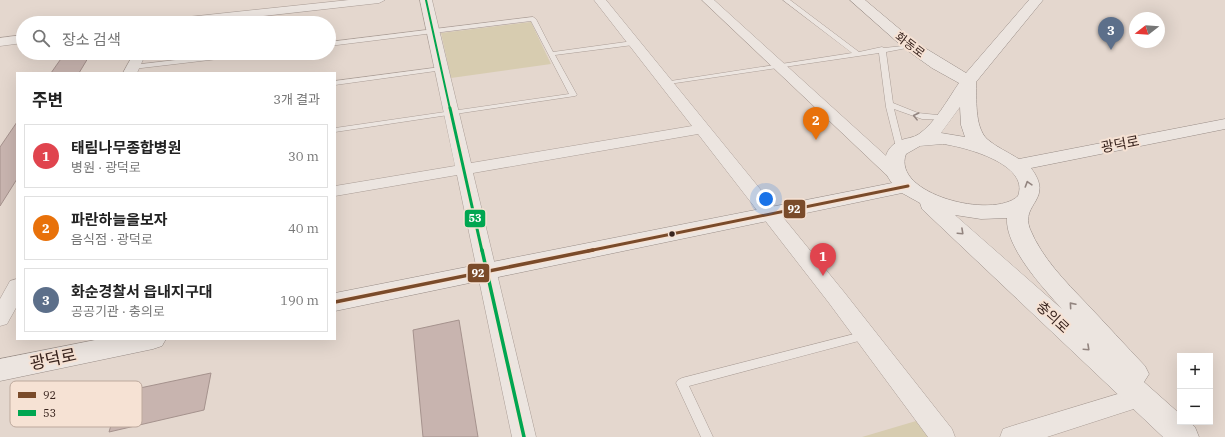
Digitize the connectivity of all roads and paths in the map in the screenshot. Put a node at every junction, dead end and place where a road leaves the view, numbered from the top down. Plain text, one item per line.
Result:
1 (379, 0) edge
2 (426, 0) edge
3 (600, 0) edge
4 (708, 0) edge
5 (786, 0) edge
6 (857, 0) edge
7 (1036, 0) edge
8 (234, 16) edge
9 (433, 31) junction
10 (16, 40) edge
11 (0, 42) edge
12 (336, 43) edge
13 (633, 43) junction
14 (910, 46) junction
15 (882, 49) junction
16 (856, 53) junction
17 (552, 54) junction
18 (136, 60) edge
19 (202, 60) edge
20 (779, 66) junction
21 (441, 69) junction
22 (131, 70) edge
23 (968, 81) junction
24 (336, 83) edge
25 (664, 84) junction
26 (890, 106) junction
27 (451, 113) junction
28 (944, 118) junction
29 (1225, 124) edge
30 (336, 130) edge
31 (701, 130) junction
32 (925, 139) junction
33 (983, 147) junction
34 (900, 149) junction
35 (1016, 165) junction
36 (464, 170) junction
37 (910, 187) junction
38 (336, 191) edge
39 (1020, 207) junction
40 (771, 214) junction
41 (487, 272) junction
42 (16, 288) edge
43 (336, 302) edge
44 (0, 318) edge
45 (866, 335) junction
46 (148, 340) edge
47 (0, 370) edge
48 (1141, 397) junction
49 (524, 437) edge
50 (707, 437) edge
51 (943, 437) edge
52 (1012, 437) edge
53 (1184, 437) edge
54 (1193, 437) edge

1 - 8 street
2 - 9 street
3 - 13 street
4 - 20 street
5 - 16 lane
6 - 14 street, 화동로
7 - 23 street
9 - 12 lane
9 - 17 lane
9 - 21 street
10 - 11 street
13 - 17 lane
13 - 25 street
14 - 15 lane
14 - 23 street, 화동로
15 - 16 lane
15 - 26 lane
16 - 20 lane
17 - 27 lane
18 - 22 street
19 - 22 lane
20 - 25 lane
20 - 37 street
21 - 24 lane
21 - 27 street
23 - 28 street
23 - 33 street
25 - 31 street
28 -> 26 lane
26 - 34 lane
27 - 30 lane
27 - 36 street
28 - 32 street
29 - 35 street, 광덕로
31 - 36 street
31 - 40 street
32 - 33 street
32 - 34 street
33 - 35 street
34 - 37 street
39 -> 35 street
36 - 38 street
36 - 41 street
37 - 39 street
37 - 40 street
37 -> 48 street, 충의로
54 -> 39 street, 충의로
40 - 41 street
40 - 45 street
41 - 43 street
41 - 49 street
42 - 44 street
45 - 50 lane
45 - 51 street
46 - 47 street, 광덕로
48 - 52 street
48 - 53 street, 충의로

